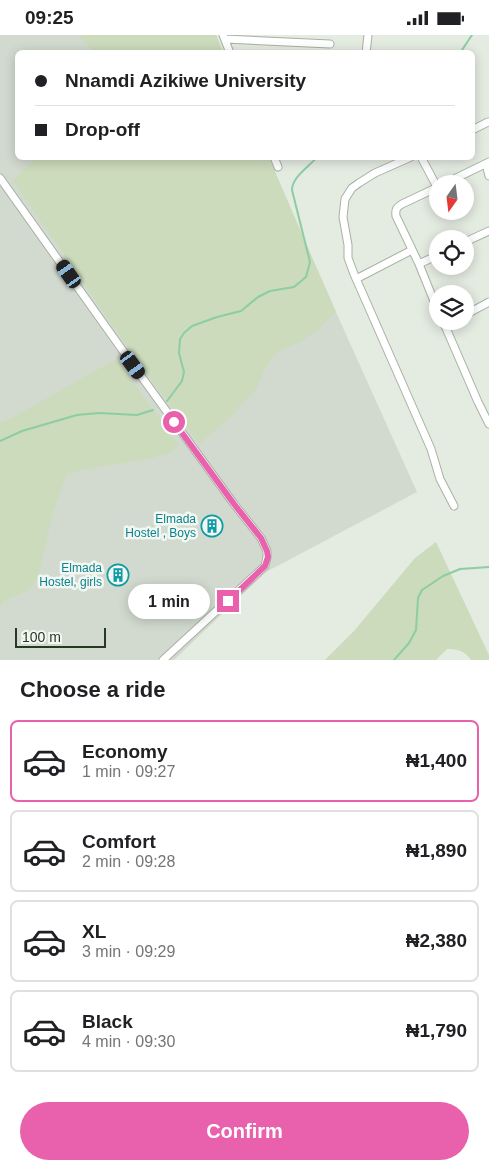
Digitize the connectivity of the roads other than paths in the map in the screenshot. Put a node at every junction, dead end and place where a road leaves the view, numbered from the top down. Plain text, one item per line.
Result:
1 (368, 35) edge
2 (224, 37) edge
3 (330, 43) dead end
4 (229, 50) edge
5 (366, 50) edge
6 (488, 121) edge
7 (475, 129) edge
8 (275, 160) edge
9 (404, 160) edge
10 (423, 160) edge
11 (487, 163) edge
12 (278, 167) dead end
13 (431, 175) edge
14 (462, 175) edge
15 (489, 175) edge
16 (0, 178) edge
17 (429, 191) edge
18 (489, 231) edge
19 (474, 238) edge
20 (412, 249) junction
21 (429, 259) edge
22 (419, 263) junction
23 (356, 279) junction
24 (429, 288) edge
25 (489, 302) edge
26 (474, 310) edge
27 (446, 330) edge
28 (489, 424) edge
29 (454, 506) dead end
30 (163, 660) edge

1 - 5 street
2 - 3 street
2 - 4 street
6 - 7 street
8 - 12 street
9 - 23 street
10 - 13 street
11 - 14 street
11 - 15 street
16 - 30 street
17 - 20 street
18 - 19 street
20 - 22 street
20 - 23 street
21 - 22 street
22 - 24 street
23 - 29 street
25 - 26 street
27 - 28 street

